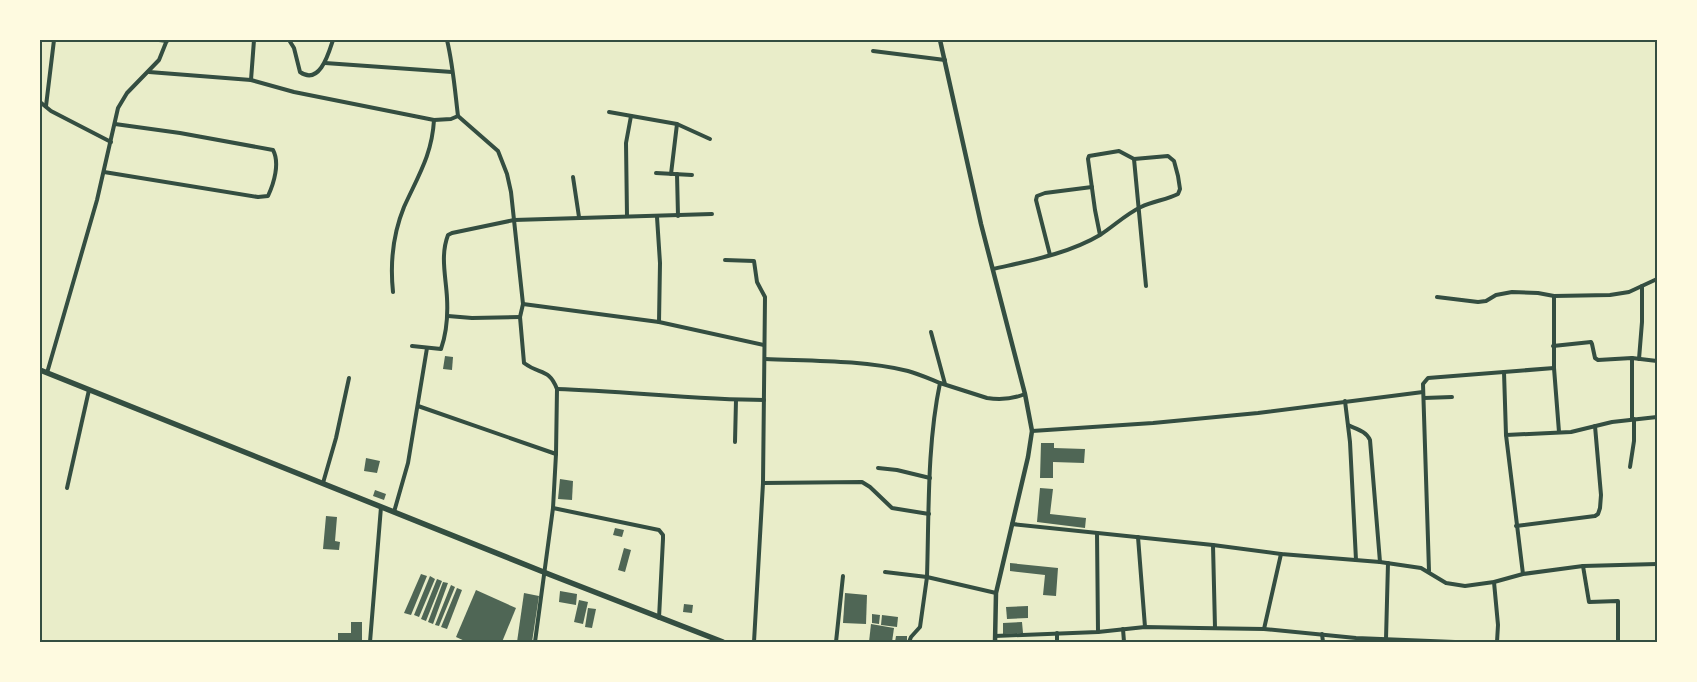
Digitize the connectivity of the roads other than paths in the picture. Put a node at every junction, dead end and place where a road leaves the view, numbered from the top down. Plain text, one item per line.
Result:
1 (54, 40) edge
2 (159, 40) edge
3 (167, 40) edge
4 (254, 40) edge
5 (290, 40) edge
6 (333, 40) edge
7 (447, 40) edge
8 (940, 40) edge
9 (873, 51) dead end
10 (945, 60) junction
11 (325, 63) junction
12 (149, 72) junction
13 (452, 72) junction
14 (251, 80) junction
15 (40, 102) edge
16 (46, 106) junction
17 (608, 112) dead end
18 (458, 116) junction
19 (631, 116) junction
20 (434, 120) junction
21 (115, 124) junction
22 (677, 124) junction
23 (710, 139) dead end
24 (111, 142) junction
25 (1134, 158) junction
26 (104, 172) junction
27 (656, 173) dead end
28 (671, 174) junction
29 (677, 174) junction
30 (692, 175) dead end
31 (573, 177) dead end
32 (1092, 186) junction
33 (1139, 208) junction
34 (712, 214) dead end
35 (627, 216) junction
36 (678, 216) junction
37 (579, 217) junction
38 (657, 217) junction
39 (514, 220) junction
40 (1100, 235) junction
41 (1050, 255) junction
42 (724, 260) dead end
43 (993, 269) junction
44 (1657, 279) edge
45 (1146, 286) dead end
46 (1642, 286) junction
47 (393, 292) dead end
48 (1554, 296) junction
49 (1437, 297) dead end
50 (523, 304) junction
51 (448, 316) junction
52 (520, 317) junction
53 (659, 322) junction
54 (931, 332) dead end
55 (764, 345) junction
56 (412, 346) dead end
57 (1553, 346) junction
58 (427, 348) junction
59 (1632, 358) junction
60 (765, 359) junction
61 (1639, 359) junction
62 (1657, 361) edge
63 (1554, 368) junction
64 (40, 370) edge
65 (1504, 372) junction
66 (47, 373) junction
67 (349, 378) dead end
68 (940, 383) junction
69 (946, 384) junction
70 (557, 389) junction
71 (89, 390) junction
72 (1423, 392) junction
73 (1025, 394) junction
74 (1452, 397) dead end
75 (1424, 398) junction
76 (736, 400) junction
77 (764, 400) junction
78 (1346, 401) junction
79 (418, 406) junction
80 (1657, 417) edge
81 (1633, 419) junction
82 (1348, 425) junction
83 (1595, 426) junction
84 (1032, 431) junction
85 (1558, 432) junction
86 (1506, 435) junction
87 (735, 442) dead end
88 (556, 454) junction
89 (1630, 467) dead end
90 (878, 468) dead end
91 (930, 478) junction
92 (323, 483) junction
93 (763, 483) junction
94 (67, 488) dead end
95 (382, 507) junction
96 (554, 508) junction
97 (394, 512) junction
98 (929, 514) junction
99 (1012, 524) junction
100 (1516, 526) junction
101 (1097, 533) junction
102 (1138, 537) junction
103 (1213, 545) junction
104 (1281, 554) junction
105 (1356, 560) junction
106 (1380, 562) junction
107 (1388, 563) junction
108 (1657, 564) edge
109 (1584, 566) junction
110 (544, 572) junction
111 (885, 572) dead end
112 (1429, 572) junction
113 (1523, 574) junction
114 (842, 576) dead end
115 (927, 577) junction
116 (1494, 582) junction
117 (996, 593) junction
118 (660, 618) junction
119 (1145, 627) junction
120 (1215, 628) junction
121 (1123, 629) junction
122 (1264, 629) junction
123 (1098, 632) junction
124 (1057, 634) junction
125 (1322, 634) junction
126 (995, 639) edge
127 (1387, 640) edge
128 (370, 642) edge
129 (535, 642) edge
130 (723, 642) edge
131 (754, 642) edge
132 (836, 642) edge
133 (909, 642) edge
134 (1057, 642) edge
135 (1124, 642) edge
136 (1323, 642) edge
137 (1455, 642) edge
138 (1497, 642) edge
139 (1618, 642) edge

1 - 16 street
2 - 3 street
3 - 12 street
4 - 14 street
5 - 11 street
6 - 11 street
7 - 13 street
8 - 10 street
9 - 10 street
10 - 43 street
11 - 13 street
12 - 14 street
12 - 21 street
13 - 18 street
14 - 20 street
15 - 16 street
16 - 24 street
17 - 19 street
18 - 20 street
18 - 39 street
19 - 22 street
19 - 35 street
20 - 47 street
21 - 24 street
21 - 26 street
22 - 23 street
22 - 28 street
24 - 26 street
25 - 32 street
25 - 33 street
25 - 33 street
26 - 66 street
27 - 28 street
28 - 29 street
29 - 30 street
29 - 36 street
31 - 37 street
32 - 40 street
32 - 41 street
33 - 40 street
33 - 45 street
34 - 36 street
35 - 37 street
35 - 38 street
36 - 38 street
37 - 39 street
38 - 53 street
39 - 50 street
39 - 51 street
40 - 41 street
41 - 43 street
42 - 55 street
43 - 73 street
44 - 46 street
46 - 48 street
46 - 61 street
48 - 49 street
48 - 57 street
50 - 52 street
50 - 53 street
51 - 52 street
51 - 58 street
52 - 70 street
53 - 55 street
54 - 69 street
55 - 60 street
56 - 58 street
57 - 59 street
57 - 63 street
58 - 79 street
59 - 61 street
59 - 81 street
60 - 68 street
60 - 77 street
61 - 62 street
63 - 65 street
63 - 85 street
64 - 66 main road
65 - 72 street
65 - 86 street
66 - 71 main road
67 - 92 street
68 - 69 street
68 - 91 street
69 - 73 street
70 - 76 street
70 - 88 street
71 - 92 main road
71 - 94 street
72 - 75 street
72 - 78 street
73 - 84 street
74 - 75 street
75 - 112 street
76 - 77 street
76 - 87 street
77 - 93 street
78 - 82 street
78 - 84 street
79 - 88 street
79 - 97 street
80 - 81 street
81 - 83 street
81 - 89 street
82 - 105 street
82 - 106 street
83 - 85 street
83 - 100 street
84 - 99 street
85 - 86 street
86 - 100 street
88 - 96 street
90 - 91 street
91 - 98 street
92 - 95 main road
93 - 98 street
93 - 131 street
95 - 97 main road
95 - 128 street
96 - 110 street
96 - 118 street
97 - 110 main road
98 - 115 street
99 - 101 street
99 - 117 street
100 - 113 street
101 - 102 street
101 - 123 street
102 - 103 street
102 - 119 street
103 - 104 street
103 - 120 street
104 - 105 street
104 - 122 street
105 - 106 street
106 - 107 street
107 - 112 street
107 - 127 street
108 - 109 street
109 - 113 street
109 - 139 street
110 - 118 main road
110 - 129 street
111 - 115 street
112 - 116 street
113 - 116 street
114 - 132 street
115 - 117 street
115 - 133 street
116 - 138 street
117 - 126 street
118 - 130 main road
119 - 120 street
119 - 121 street
120 - 122 street
121 - 123 street
121 - 135 street
122 - 125 street
123 - 124 street
124 - 126 street
124 - 134 street
125 - 127 street
125 - 136 street
127 - 137 street

